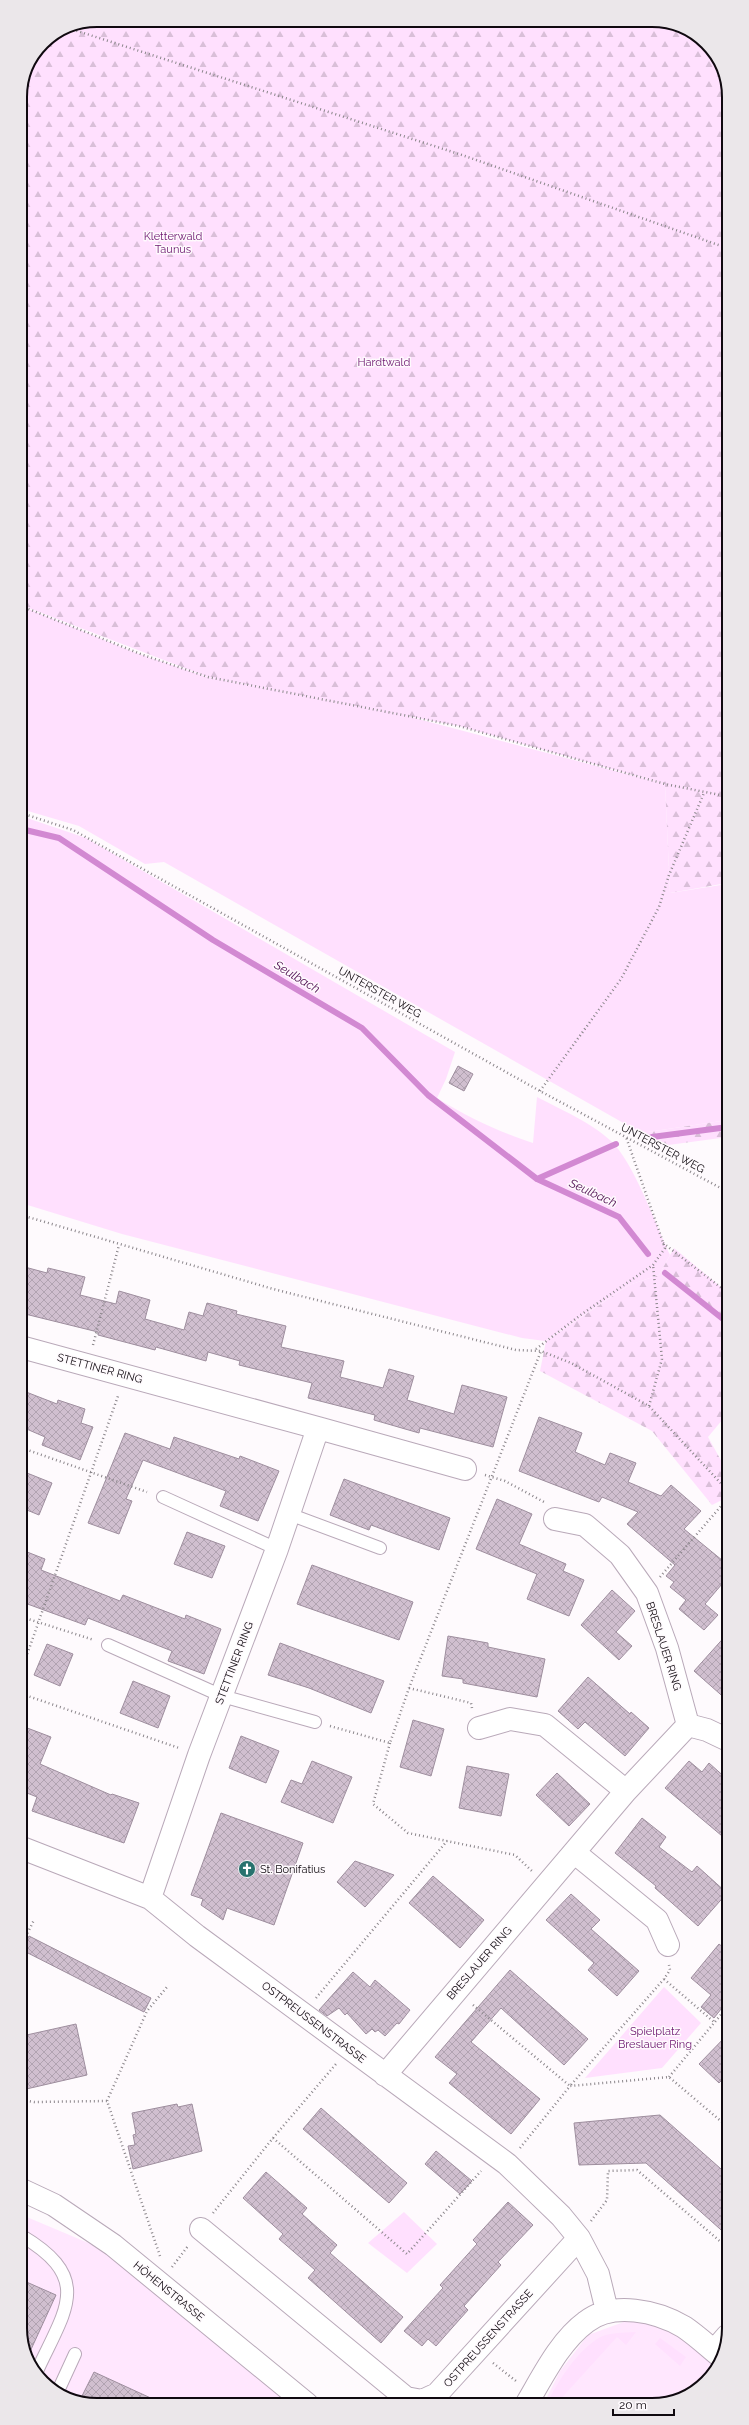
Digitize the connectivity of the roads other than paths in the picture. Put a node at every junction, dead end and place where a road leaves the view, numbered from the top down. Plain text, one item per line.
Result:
1 (27, 1349) edge
2 (318, 1428) junction
3 (465, 1469) road end
4 (163, 1497) road end
5 (289, 1514) junction
6 (555, 1519) road end
7 (380, 1548) dead end
8 (277, 1549) junction
9 (108, 1645) road end
10 (222, 1696) junction
11 (315, 1722) road end
12 (688, 1725) junction
13 (479, 1728) road end
14 (722, 1737) edge
15 (626, 1791) junction
16 (27, 1850) edge
17 (575, 1853) junction
18 (150, 1898) junction
19 (668, 1945) road end
20 (385, 2075) junction
21 (27, 2192) edge
22 (201, 2229) road end
23 (27, 2239) edge
24 (581, 2241) junction
25 (607, 2311) junction
26 (719, 2347) edge
27 (75, 2354) dead end
28 (39, 2367) edge
29 (60, 2387) edge
30 (300, 2398) edge
31 (406, 2398) edge
32 (427, 2398) edge
33 (530, 2398) edge

1 - 2 street, STETTINER RING
2 - 3 street, STETTINER RING
2 - 5 street, STETTINER RING
4 - 8 lane
5 - 7 lane
5 - 8 street, STETTINER RING
6 - 12 street, BRESLAUER RING
8 - 10 street, STETTINER RING
9 - 10 lane
10 - 11 lane
10 - 18 street, STETTINER RING
12 - 14 street
12 - 15 street, BRESLAUER RING
13 - 15 street
15 - 17 street, BRESLAUER RING
16 - 18 street, OSTPREUSSENSTRASSE
17 - 19 street
17 - 20 street, BRESLAUER RING
18 - 20 street, OSTPREUSSENSTRASSE
20 - 24 street, OSTPREUSSENSTRASSE
21 - 30 street, HÖHENSTRASSE
22 - 31 street, OSTPREUSSENSTRASSE
23 - 28 lane
24 - 25 street, OSTPREUSSENSTRASSE
24 - 32 street, OSTPREUSSENSTRASSE
25 - 26 street
25 - 33 street
27 - 29 lane

